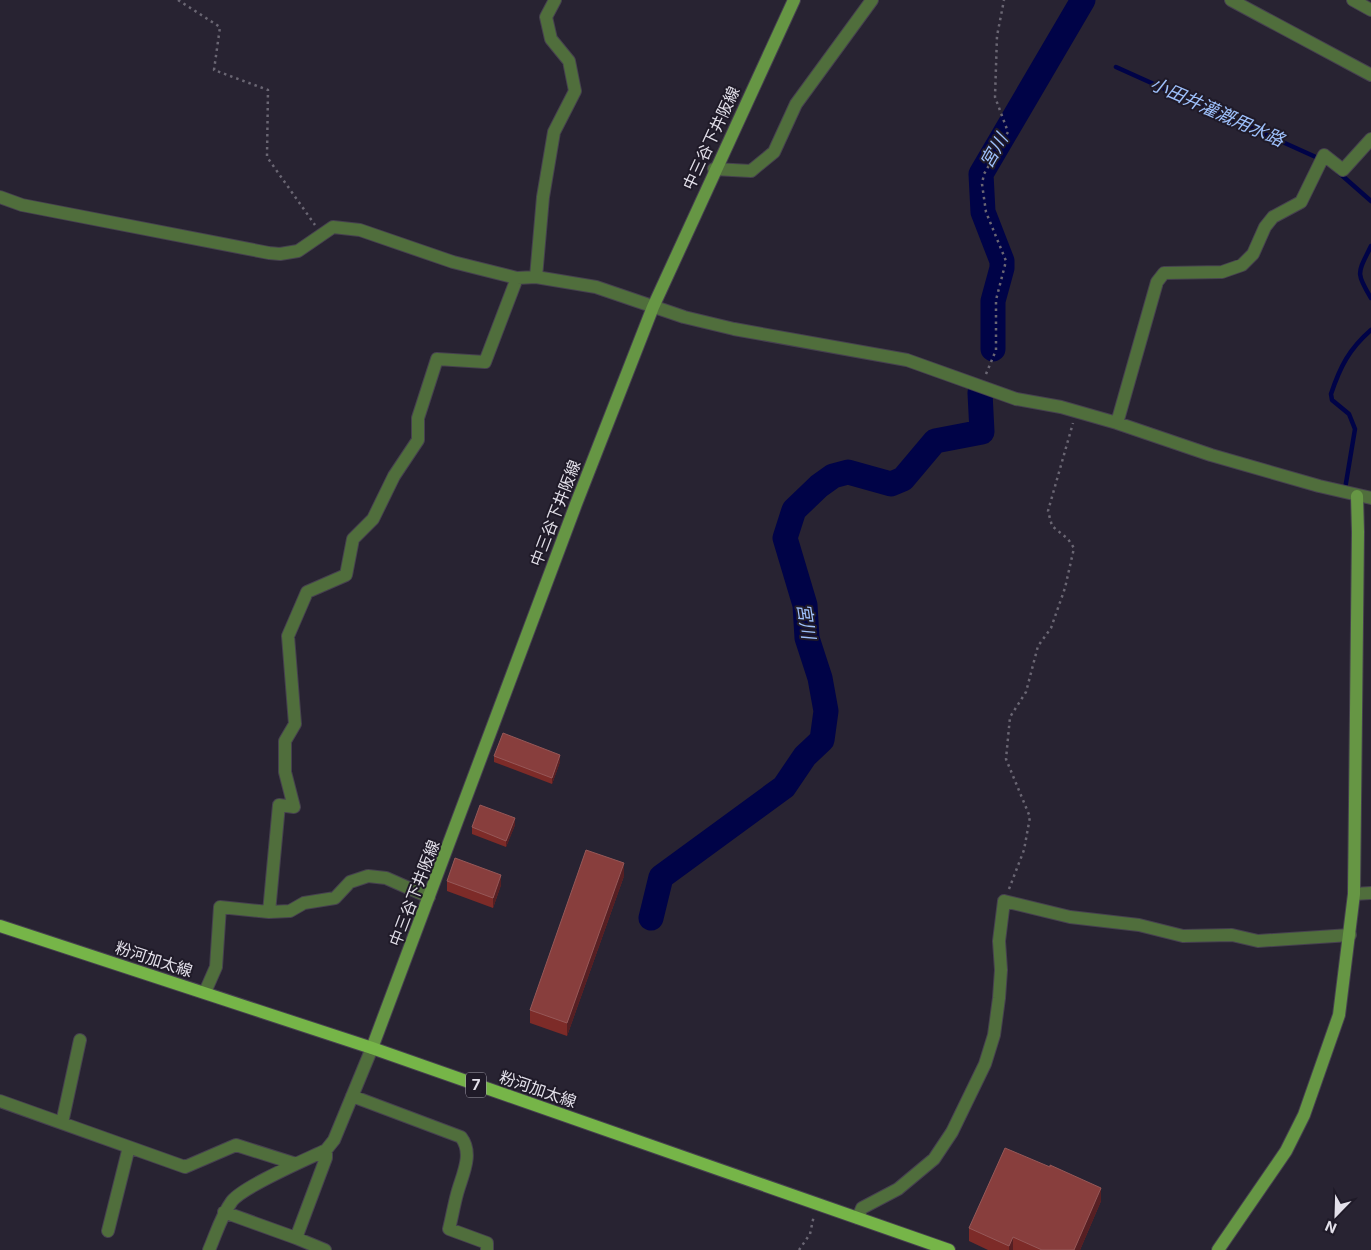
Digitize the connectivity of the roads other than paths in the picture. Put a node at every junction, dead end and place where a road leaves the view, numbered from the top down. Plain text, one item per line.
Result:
1 (555, 0) edge
2 (794, 0) edge
3 (872, 0) edge
4 (1231, 0) edge
5 (1353, 0) edge
6 (1371, 10) edge
7 (1371, 75) edge
8 (1371, 139) edge
9 (714, 170) junction
10 (0, 198) edge
11 (536, 277) junction
12 (517, 278) junction
13 (652, 307) junction
14 (1117, 422) junction
15 (1357, 496) junction
16 (1371, 498) edge
17 (1371, 893) edge
18 (1354, 894) junction
19 (430, 897) junction
20 (269, 912) junction
21 (0, 926) edge
22 (1350, 935) junction
23 (205, 992) junction
24 (80, 1040) dead end
25 (372, 1048) junction
26 (352, 1096) junction
27 (0, 1101) edge
28 (62, 1123) junction
29 (129, 1147) junction
30 (326, 1150) junction
31 (296, 1164) junction
32 (224, 1212) junction
33 (858, 1218) junction
34 (108, 1231) dead end
35 (296, 1238) junction
36 (209, 1250) edge
37 (325, 1250) edge
38 (487, 1250) edge
39 (949, 1250) edge
40 (1218, 1250) edge

1 - 11 street
2 - 9 main road, 中三谷下井阪線
3 - 9 street
4 - 7 street
5 - 6 street
8 - 14 street
9 - 13 main road, 中三谷下井阪線
10 - 12 street
11 - 12 street
11 - 13 street
12 - 20 street
13 - 14 street
13 - 19 main road, 中三谷下井阪線
14 - 15 street
15 - 16 street
15 - 18 main road
17 - 18 street
18 - 22 main road
19 - 20 street
19 - 25 main road, 中三谷下井阪線
20 - 23 street
21 - 23 main road, 粉河加太線 / 7
22 - 33 street
22 - 40 main road
23 - 25 main road, 粉河加太線 / 7
24 - 28 street
25 - 26 street
25 - 33 main road, 粉河加太線 / 7
26 - 30 street
26 - 38 street
27 - 28 street
28 - 29 street
29 - 31 street
29 - 34 street
30 - 31 street
30 - 35 street
31 - 32 street
32 - 35 street
32 - 36 street
33 - 39 main road, 粉河加太線 / 7
35 - 37 street

